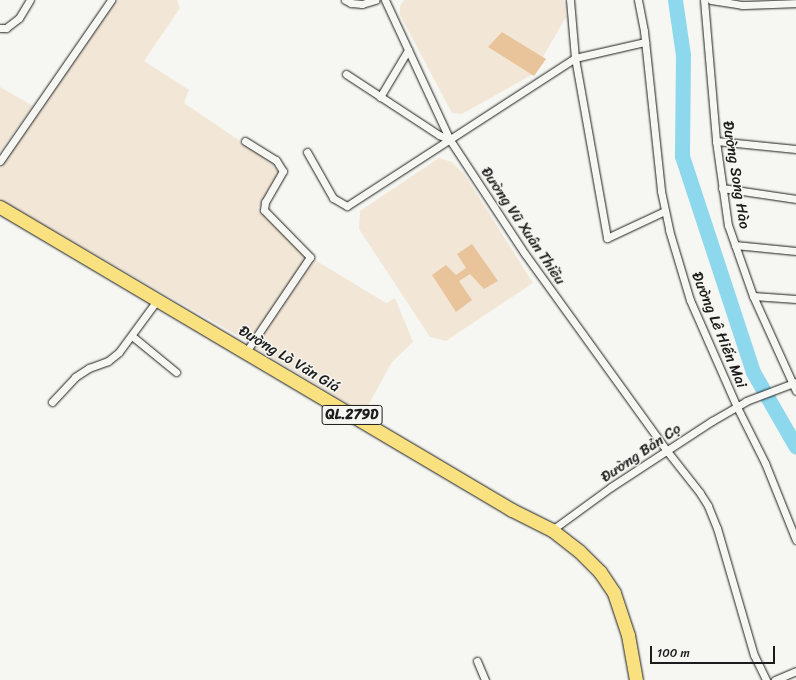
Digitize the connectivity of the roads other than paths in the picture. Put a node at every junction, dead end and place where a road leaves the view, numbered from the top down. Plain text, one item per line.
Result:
1 (30, 0) edge
2 (111, 0) edge
3 (345, 0) edge
4 (374, 0) edge
5 (385, 0) edge
6 (570, 0) edge
7 (638, 0) edge
8 (704, 0) edge
9 (711, 0) edge
10 (793, 2) edge
11 (0, 28) edge
12 (645, 42) junction
13 (408, 50) junction
14 (575, 58) junction
15 (346, 74) dead end
16 (380, 96) junction
17 (450, 140) junction
18 (245, 141) dead end
19 (716, 141) junction
20 (796, 148) edge
21 (308, 152) dead end
22 (0, 161) edge
23 (722, 188) junction
24 (796, 199) edge
25 (0, 207) edge
26 (665, 211) junction
27 (735, 245) junction
28 (796, 252) edge
29 (753, 296) junction
30 (158, 299) junction
31 (796, 299) edge
32 (132, 336) junction
33 (246, 352) junction
34 (176, 372) dead end
35 (792, 383) edge
36 (796, 391) edge
37 (52, 402) dead end
38 (737, 407) junction
39 (667, 451) junction
40 (552, 530) junction
41 (796, 540) edge
42 (477, 661) dead end
43 (796, 671) edge
44 (485, 680) edge
45 (636, 680) edge
46 (766, 680) edge
47 (775, 680) edge

1 - 11 street
2 - 22 street
3 - 4 street
5 - 13 street, Đường Vũ Xuân Thiều
6 - 14 street
7 - 12 street, Đường Lê Hiến Mai
8 - 19 street, Đường Song Hào
9 - 10 street
12 - 14 street
12 - 26 street, Đường Lê Hiến Mai
13 - 16 street
13 - 17 street, Đường Vũ Xuân Thiều
14 - 17 street
14 - 26 street
15 - 16 street
16 - 17 street
17 - 21 street
17 - 39 street, Đường Vũ Xuân Thiều
18 - 33 street
19 - 20 street
19 - 23 street, Đường Song Hào
23 - 24 street
23 - 27 street, Đường Song Hào
25 - 30 highway, Đường Lò Văn Giá / QL.279D
26 - 38 street, Đường Lê Hiến Mai
27 - 28 street
27 - 29 street, Đường Song Hào
29 - 31 street
29 - 35 street, Đường Song Hào
30 - 32 street
30 - 33 highway, Đường Lò Văn Giá / QL.279D
32 - 34 street
32 - 37 street
33 - 40 highway, Đường Lò Văn Giá / QL.279D
35 - 36 street, Đường Song Hào
35 - 38 street, Đường Bản Cọ
38 - 39 street, Đường Bản Cọ
38 - 41 street, Đường Lê Hiến Mai
39 - 40 street, Đường Bản Cọ
39 - 46 street, Đường Vũ Xuân Thiều
40 - 45 highway, Đường Lò Văn Giá / QL.279D
42 - 44 street
43 - 47 street

